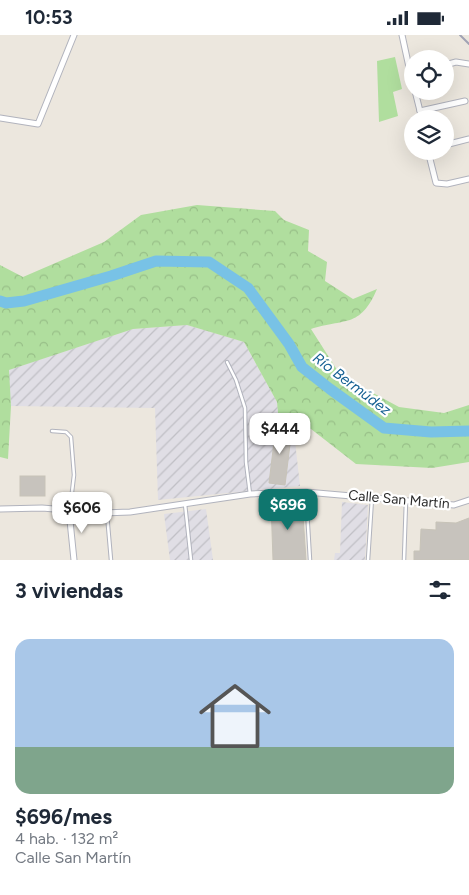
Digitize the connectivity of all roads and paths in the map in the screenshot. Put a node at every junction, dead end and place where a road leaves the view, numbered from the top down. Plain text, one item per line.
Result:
1 (74, 35) edge
2 (402, 35) edge
3 (406, 50) edge
4 (454, 63) edge
5 (469, 64) edge
6 (465, 101) dead end
7 (424, 110) edge
8 (0, 118) edge
9 (469, 139) edge
10 (454, 143) edge
11 (430, 160) edge
12 (469, 179) edge
13 (227, 362) dead end
14 (52, 431) dead end
15 (306, 492) junction
16 (250, 494) junction
17 (372, 497) junction
18 (406, 500) junction
19 (469, 500) edge
20 (186, 505) junction
21 (0, 509) edge
22 (70, 511) junction
23 (107, 513) junction
24 (74, 560) edge
25 (111, 560) edge
26 (191, 560) edge
27 (310, 560) edge
28 (368, 560) edge
29 (404, 560) edge

1 - 8 street
2 - 3 street
4 - 5 street
6 - 7 street
9 - 10 street
11 - 12 street
13 - 16 lane
14 - 22 lane
15 - 16 street, Calle San Martín
15 - 17 street, Calle San Martín
15 - 27 lane
16 - 20 street, Calle San Martín
17 - 18 street, Calle San Martín
17 - 28 lane
18 - 19 street, Calle San Martín
18 - 29 lane
20 - 23 street, Calle San Martín
20 - 26 lane
21 - 22 street, Calle San Martín
22 - 23 street, Calle San Martín
22 - 24 street
23 - 25 lane

